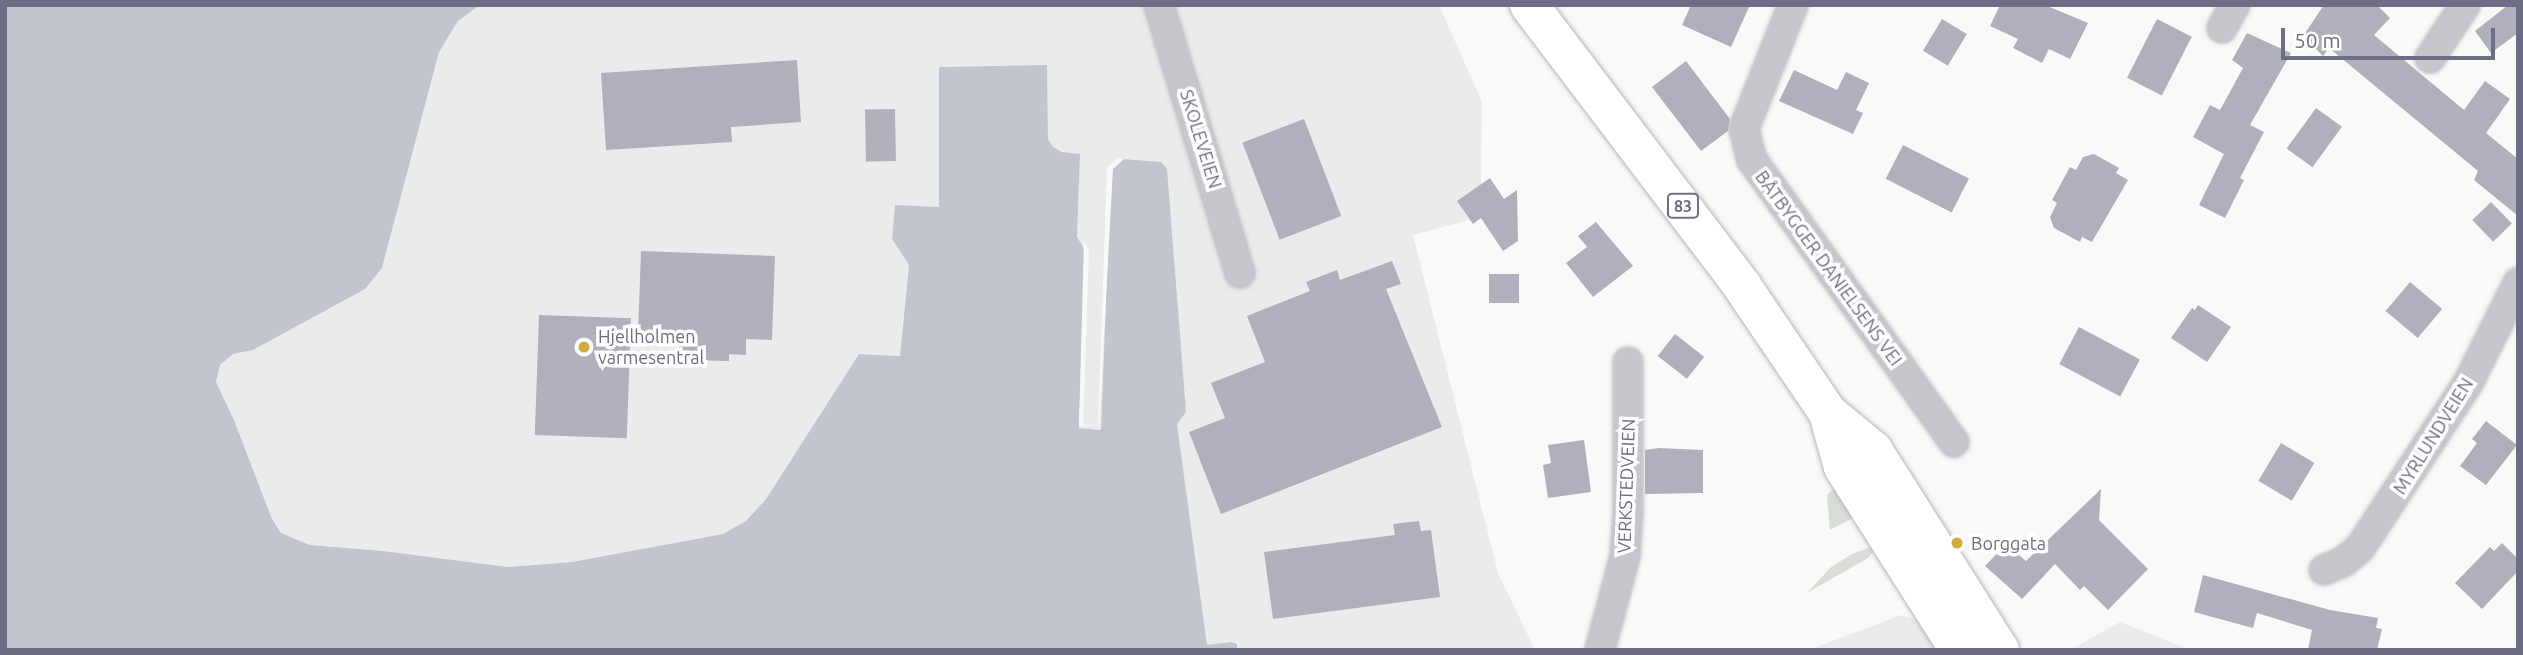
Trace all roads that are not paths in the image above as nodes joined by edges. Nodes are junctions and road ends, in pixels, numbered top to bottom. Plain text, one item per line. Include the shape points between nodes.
1 (1159, 5) edge
2 (1529, 5) edge
3 (1793, 5) edge
4 (2465, 5) edge
5 (2430, 58) dead end
6 (1240, 273) dead end
7 (2518, 283) edge
8 (1628, 362) dead end
9 (1828, 414) junction
10 (1954, 442) dead end
11 (2325, 570) dead end
12 (1600, 650) edge
13 (1959, 650) edge
14 (2000, 650) edge

1 - 6 street, SKOLEVEIEN
2 - 9 highway, 83 via 1727,265
3 - 10 street, BÅTBYGGER DANIELSENS VEI via 1744,129 1752,160
4 - 5 street
7 - 11 street, MYRLUNDVEIEN via 2468,383 2360,548
8 - 12 street, VERKSTEDVEIEN via 1625,555
9 - 13 highway, 83 via 1843,467
9 - 14 highway, 83 via 1873,450

